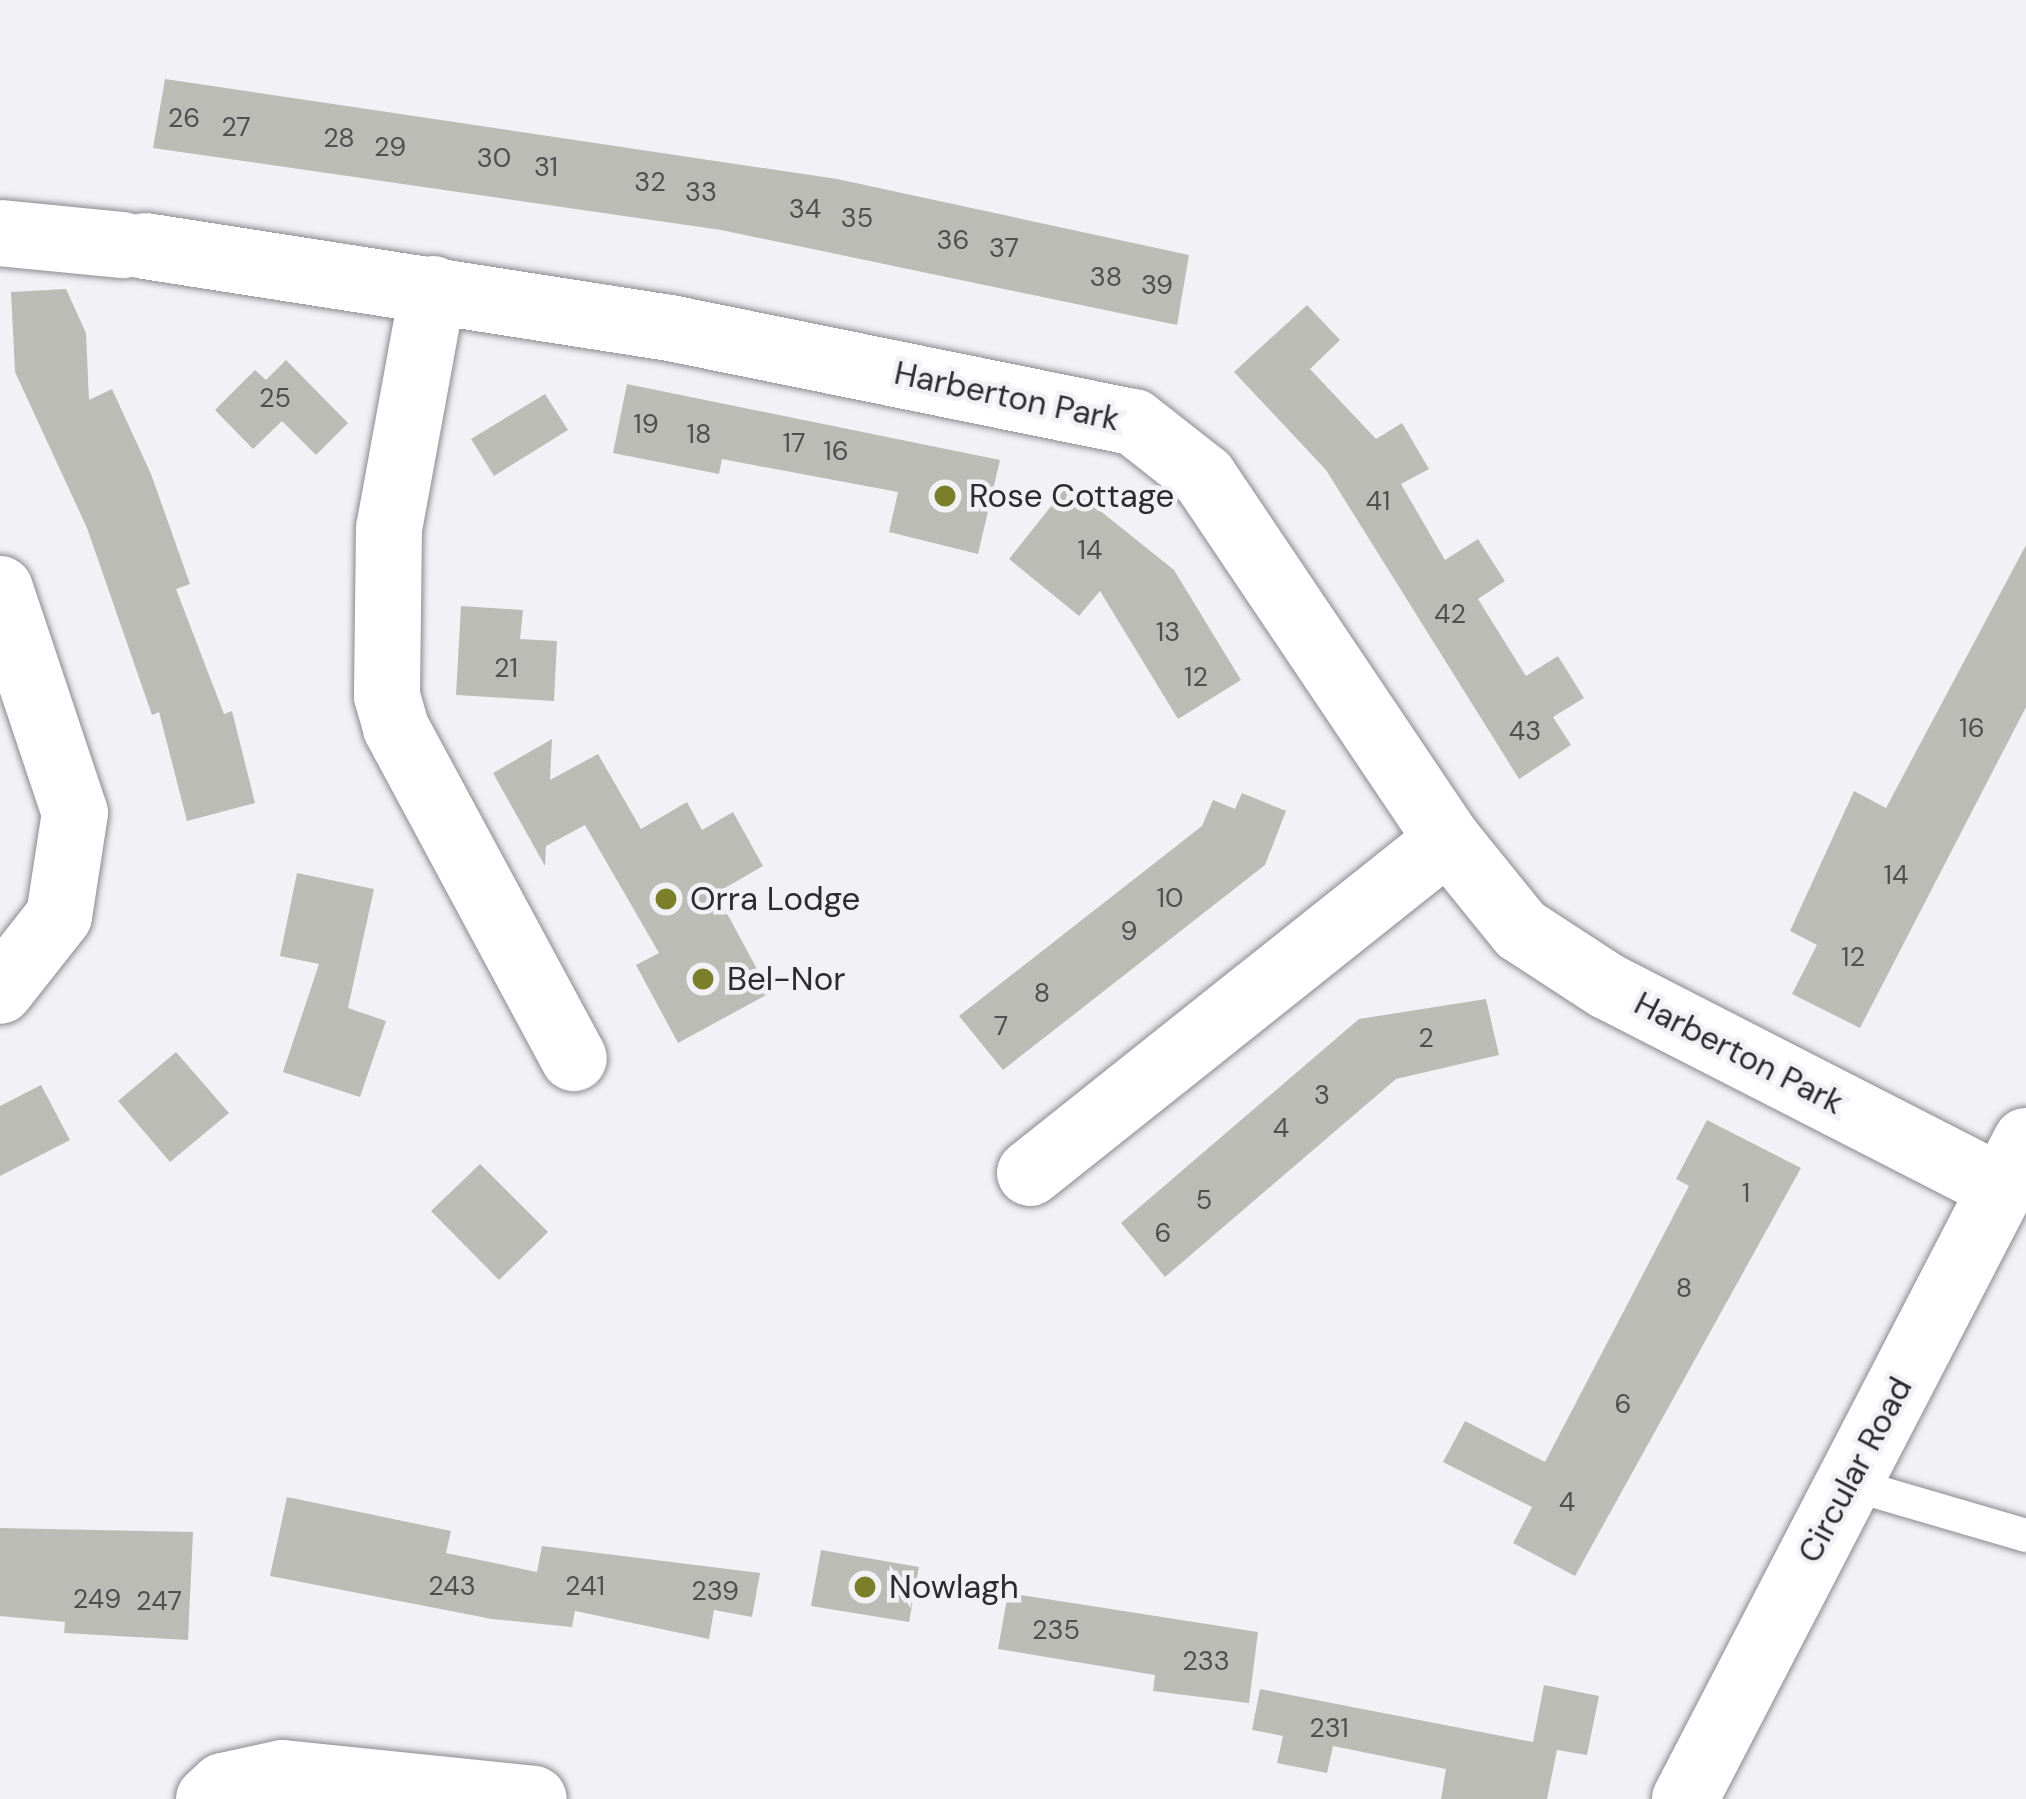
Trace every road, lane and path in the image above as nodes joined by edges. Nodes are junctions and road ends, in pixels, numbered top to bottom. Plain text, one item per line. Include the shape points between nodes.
1 (0, 232) edge
2 (433, 289) junction
3 (0, 590) edge
4 (1448, 840) junction
5 (0, 991) edge
6 (574, 1058) dead end
7 (2014, 1164) edge
8 (1030, 1173) dead end
9 (1848, 1484) junction
10 (2026, 1535) edge
11 (209, 1799) edge
12 (534, 1799) edge
13 (1685, 1799) edge

1 - 2 street, Harberton Park
2 - 4 street, Harberton Park via 1109,412 1158,436 1204,477
2 - 6 street via 389,528 387,696
3 - 5 street via 75,813 59,916
4 - 7 street, Harberton Park via 1510,919 1556,956
4 - 8 street
7 - 9 street, Circular Road
9 - 10 lane
9 - 13 street, Circular Road
11 - 12 street via 223,1786 283,1773

